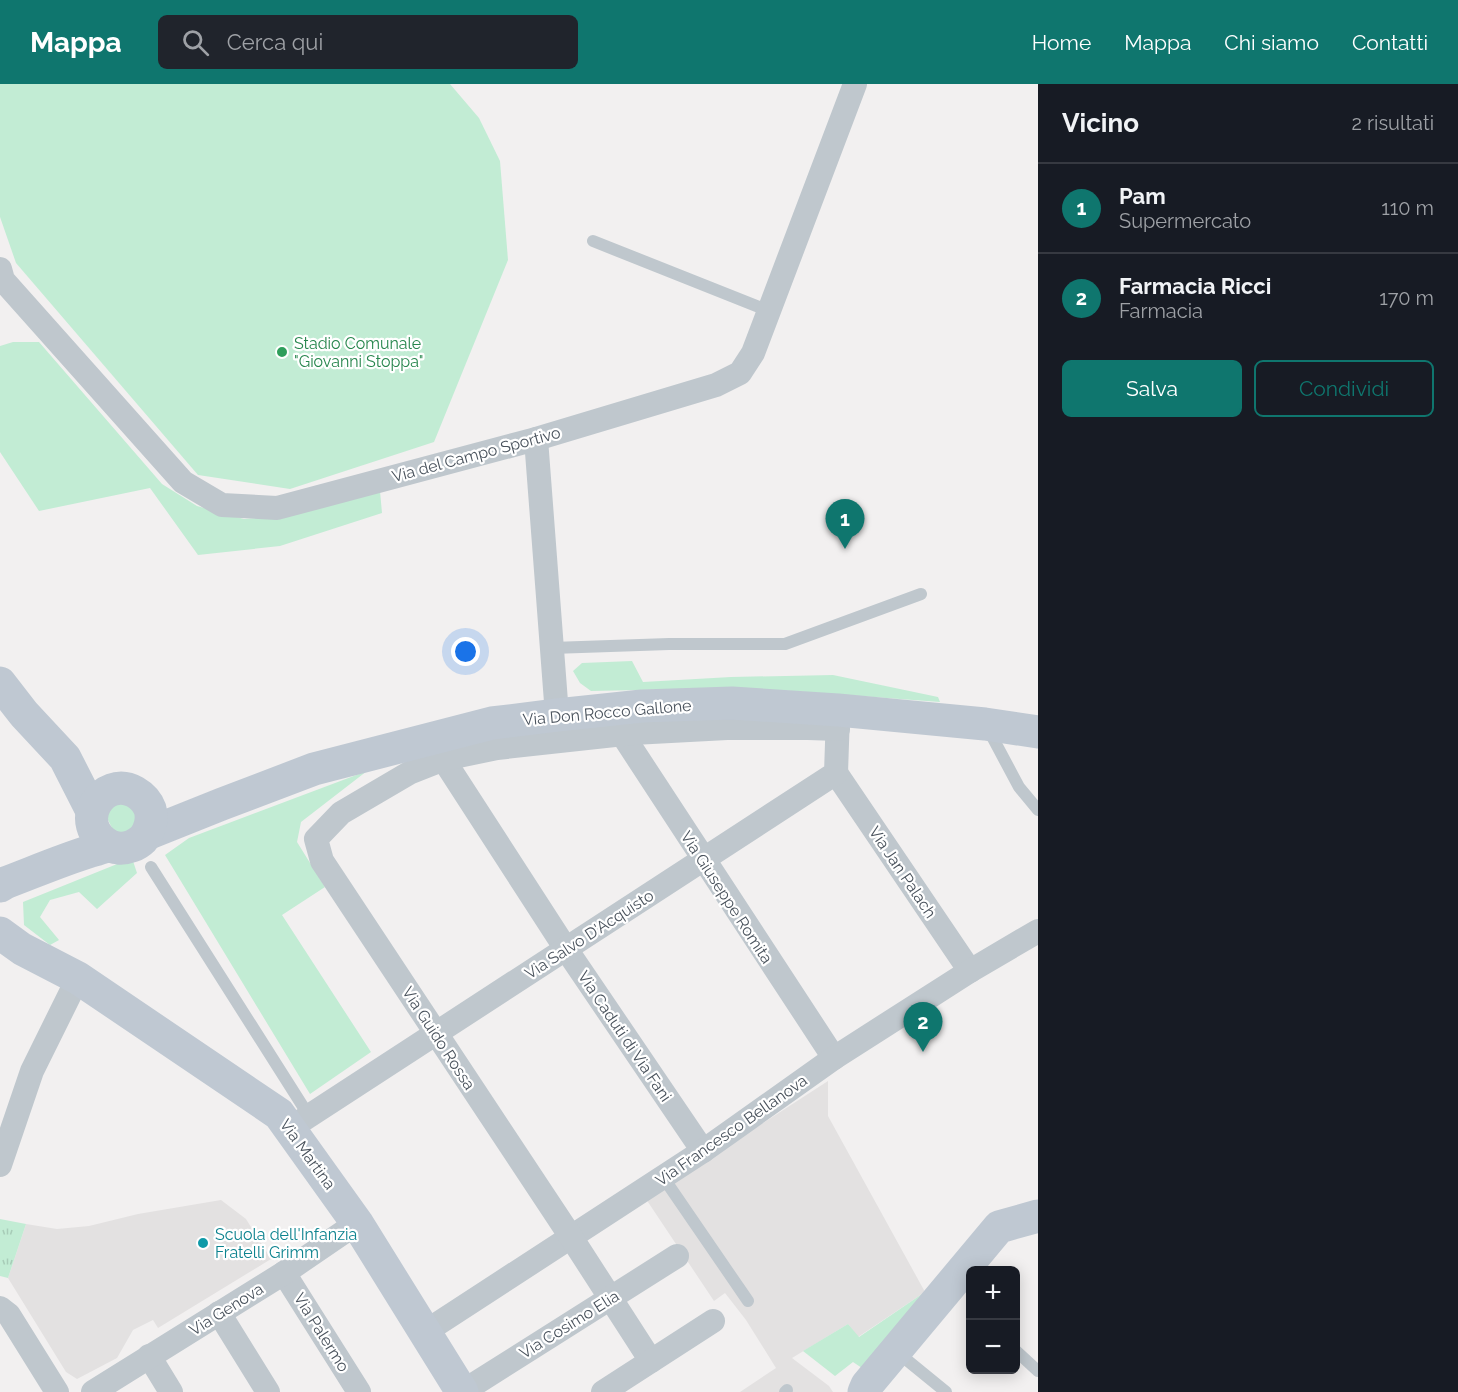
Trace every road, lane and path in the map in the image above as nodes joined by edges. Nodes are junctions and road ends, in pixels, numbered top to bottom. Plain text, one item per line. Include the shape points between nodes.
1 (855, 84) edge
2 (593, 241) dead end
3 (0, 269) edge
4 (769, 311) junction
5 (536, 439) junction
6 (921, 594) dead end
7 (552, 648) junction
8 (0, 682) edge
9 (557, 715) junction
10 (838, 720) junction
11 (985, 724) junction
12 (1038, 732) edge
13 (622, 734) junction
14 (437, 749) junction
15 (65, 759) junction
16 (836, 773) junction
17 (135, 792) junction
18 (222, 804) junction
19 (1038, 810) edge
20 (98, 826) junction
21 (147, 834) junction
22 (703, 860) junction
23 (151, 867) dead end
24 (0, 869) edge
25 (0, 886) edge
26 (1038, 931) edge
27 (7, 941) edge
28 (566, 949) junction
29 (970, 971) junction
30 (78, 978) junction
31 (436, 1033) junction
32 (834, 1058) junction
33 (299, 1122) junction
34 (703, 1151) junction
35 (0, 1165) edge
36 (663, 1177) junction
37 (1038, 1216) edge
38 (357, 1223) junction
39 (571, 1237) junction
40 (676, 1256) dead end
41 (284, 1273) junction
42 (610, 1297) junction
43 (748, 1301) dead end
44 (0, 1308) edge
45 (219, 1313) junction
46 (713, 1321) dead end
47 (425, 1332) junction
48 (896, 1351) junction
49 (1020, 1355) edge
50 (149, 1356) junction
51 (651, 1361) junction
52 (1038, 1371) edge
53 (57, 1392) edge
54 (93, 1392) edge
55 (171, 1392) edge
56 (268, 1392) edge
57 (359, 1392) edge
58 (462, 1392) edge
59 (603, 1392) edge
60 (864, 1392) edge
61 (946, 1392) edge

1 - 4 street, Via del Campo Sportivo
2 - 4 lane
3 - 5 street, Via del Campo Sportivo via 3,280 183,482 222,505 277,508
4 - 5 street, Via del Campo Sportivo via 753,353 740,373 716,386
5 - 7 street
6 - 7 lane via 785,644
7 - 9 street
8 - 15 main road
9 - 10 main road, Via Don Rocco Gallone via 642,706 732,704
9 - 14 main road, Via Don Rocco Gallone via 492,723
10 - 11 main road, Via Don Rocco Gallone
10 - 13 street via 808,728
10 - 16 street
11 - 12 main road, Via Don Rocco Gallone
11 - 19 lane via 1019,787
13 - 14 street via 497,748
13 - 22 street, Via Giuseppe Romita
14 - 18 main road, Via Don Rocco Gallone via 314,769
14 - 28 street, Via Caduti di Via Fani
14 - 31 street, Via Guido Rossa via 411,772 341,813 316,839 322,861
15 - 17 main road
15 - 20 main road
16 - 22 street, Via Salvo D'Acquisto
16 - 29 street, Via Jan Palach
17 - 18 main road via 170,800
17 - 20 main road via 121,789 103,795 96,802
17 - 21 main road via 150,809 152,818
18 - 21 main road, Via Don Rocco Gallone
20 - 21 main road via 117,848 134,846
20 - 24 main road via 56,848
20 - 25 main road via 74,857
22 - 28 street, Via Salvo D'Acquisto
22 - 32 street, Via Giuseppe Romita
23 - 33 lane
26 - 29 street, Via Francesco Bellanova
27 - 30 main road, Via Martina
28 - 31 street, Via Salvo D'Acquisto
28 - 34 street, Via Caduti di Via Fani
29 - 32 street, Via Francesco Bellanova
30 - 33 main road, Via Martina via 279,1114
30 - 35 street via 32,1071
31 - 33 street, Via Salvo D'Acquisto
31 - 39 street, Via Guido Rossa
32 - 34 street, Via Francesco Bellanova
33 - 38 main road, Via Martina
34 - 36 street, Via Francesco Bellanova
36 - 39 street, Via Francesco Bellanova
36 - 43 lane
37 - 48 main road via 999,1227
38 - 41 street, Via Genova
38 - 47 main road, Via Martina
39 - 42 street, Via Guido Rossa
39 - 47 street, Via Francesco Bellanova
40 - 42 street, Via Cosimo Elia
41 - 45 street, Via Genova
41 - 57 street, Via Palermo
42 - 51 street, Via Guido Rossa
42 - 58 street, Via Cosimo Elia
44 - 53 street via 9,1315
45 - 50 street, Via Genova
45 - 56 street
46 - 51 street
47 - 58 main road, Via Martina
48 - 60 main road
48 - 61 lane
49 - 52 lane
50 - 54 street, Via Genova
50 - 55 street
51 - 59 street

